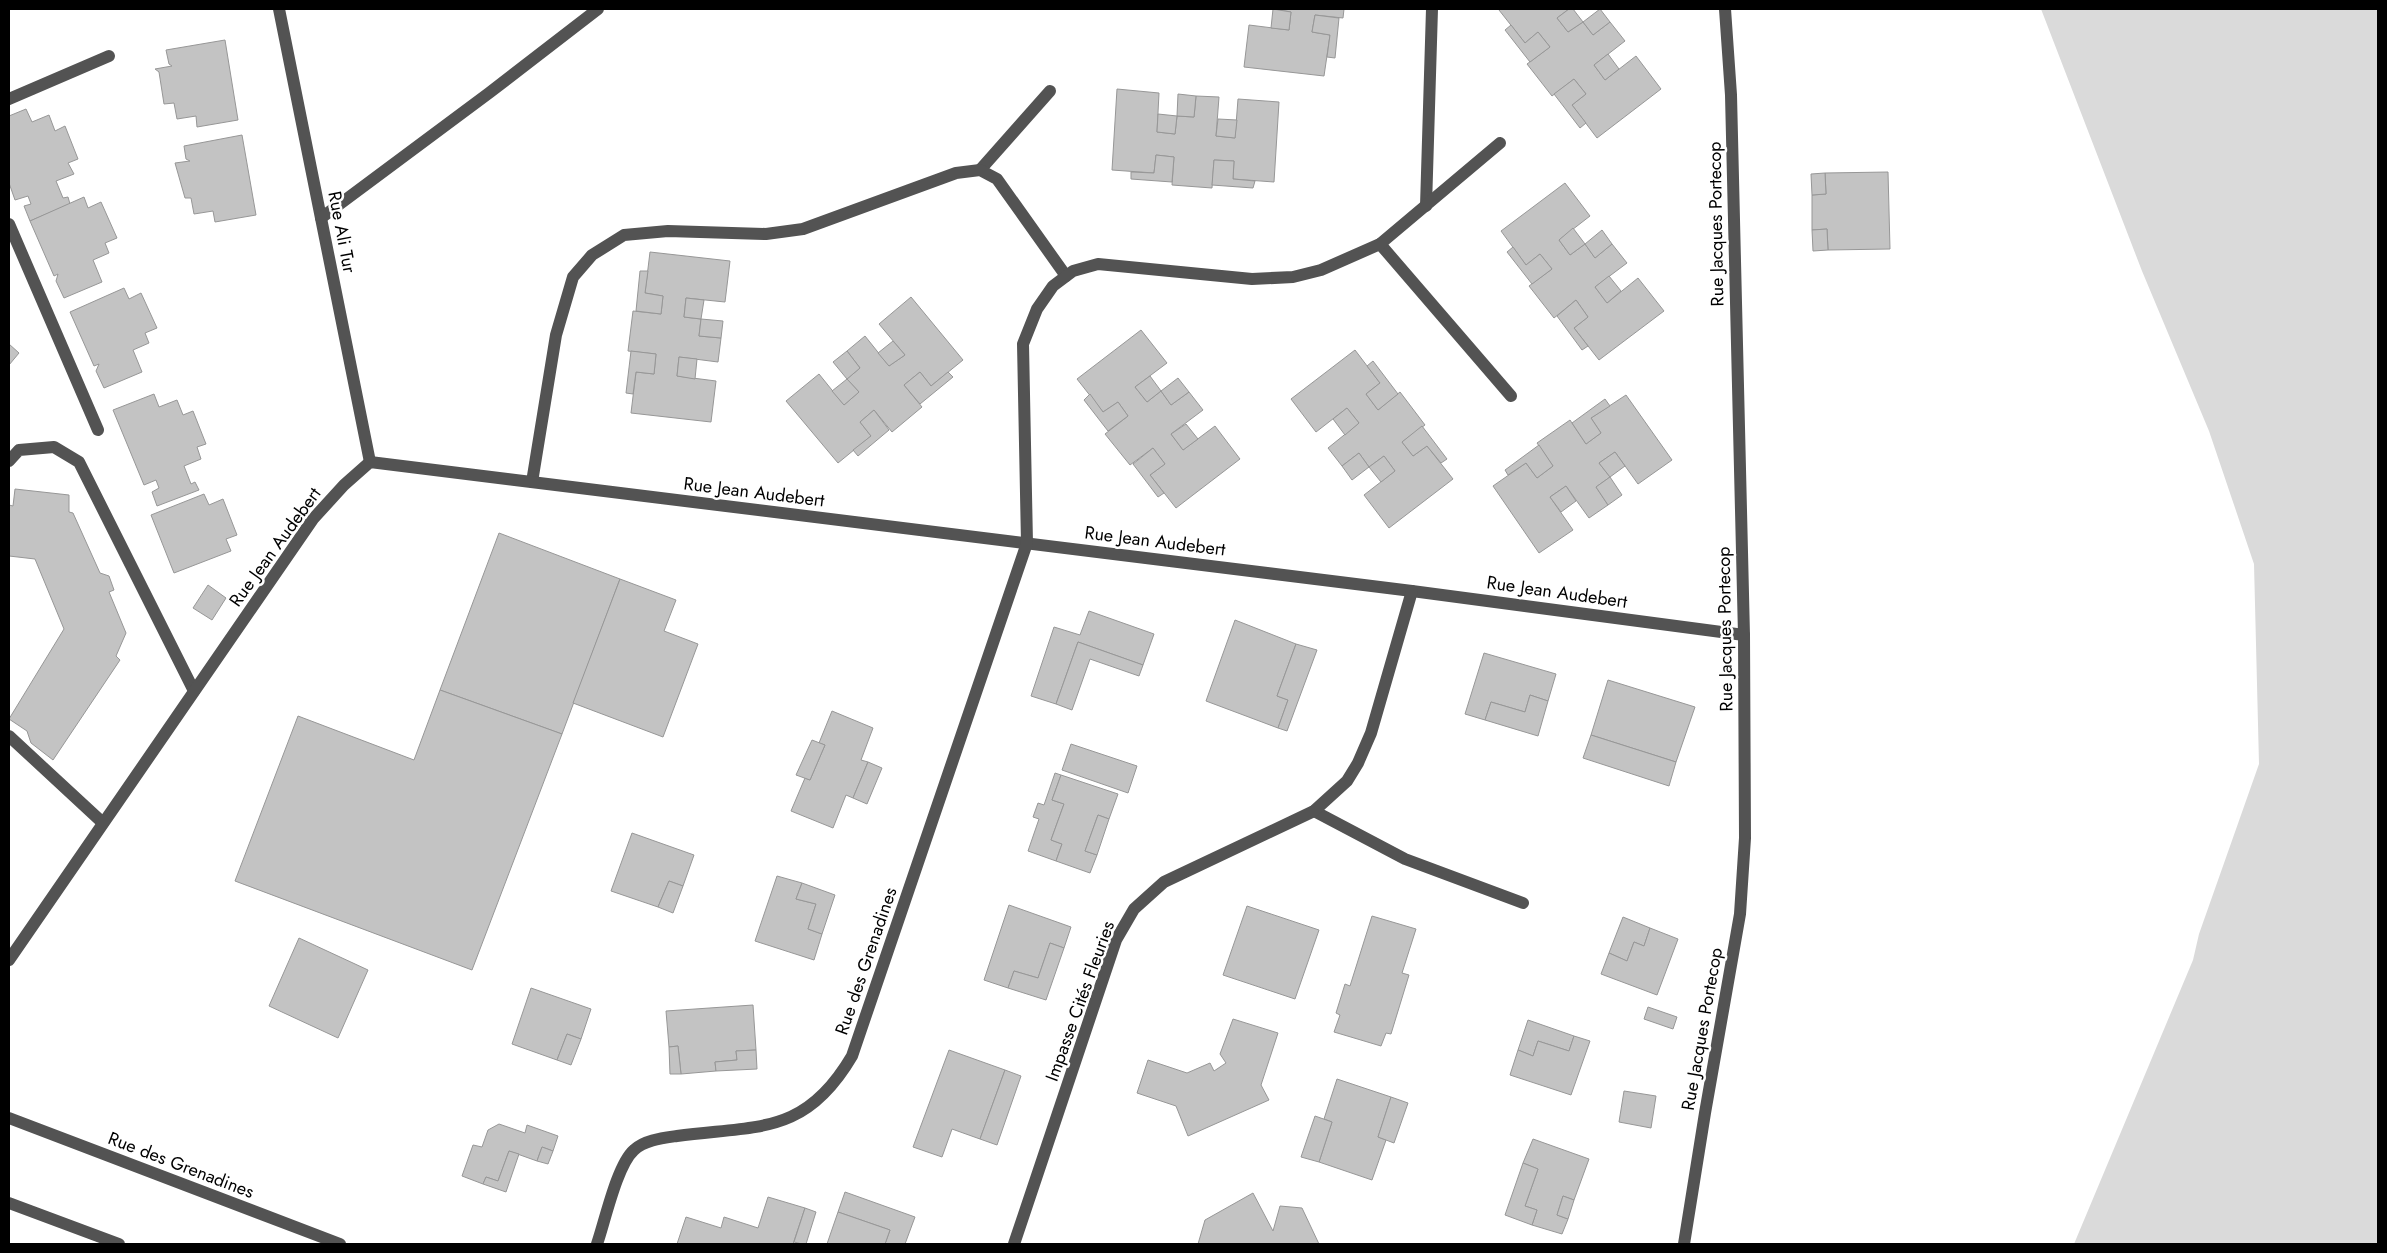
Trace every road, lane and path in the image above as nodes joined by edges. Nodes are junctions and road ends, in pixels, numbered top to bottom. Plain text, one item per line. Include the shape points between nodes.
1 (279, 9) edge
2 (598, 9) edge
3 (1432, 9) edge
4 (1725, 9) edge
5 (109, 56) dead end
6 (1050, 91) dead end
7 (9, 99) edge
8 (1500, 143) dead end
9 (980, 170) junction
10 (1426, 206) junction
11 (321, 218) junction
12 (9, 224) edge
13 (1380, 244) junction
14 (1066, 276) junction
15 (1510, 396) dead end
16 (98, 430) dead end
17 (9, 461) edge
18 (370, 462) junction
19 (532, 482) junction
20 (1026, 543) junction
21 (1412, 590) junction
22 (1744, 635) junction
23 (194, 692) junction
24 (9, 736) edge
25 (1314, 811) junction
26 (103, 823) junction
27 (1523, 903) dead end
28 (9, 960) edge
29 (9, 1118) edge
30 (9, 1203) edge
31 (119, 1244) edge
32 (340, 1244) edge
33 (597, 1244) edge
34 (1014, 1244) edge
35 (1684, 1244) edge

1 - 11 street, Rue Ali Tur
2 - 11 street
3 - 10 street
4 - 22 street, Rue Jacques Portecop via 1731,96
5 - 7 street
6 - 9 street
8 - 10 street
9 - 14 street via 997,179
9 - 19 street via 956,172 803,229 766,234 668,231 624,235 592,255 573,277 556,335
10 - 13 street
11 - 18 street, Rue Ali Tur
12 - 16 street
13 - 14 street via 1321,270 1293,277 1252,280 1098,264
13 - 15 street
14 - 20 street, Rue des Grenadines via 1053,286 1037,309 1023,344
17 - 23 street via 19,450 54,447 79,462
18 - 19 street, Rue Jean Audebert
18 - 23 street, Rue Jean Audebert via 313,519
19 - 20 street, Rue Jean Audebert
20 - 21 street, Rue Jean Audebert
20 - 33 street, Rue des Grenadines via 855,1046 839,1077 814,1104 777,1123 761,1128 668,1137 635,1149 623,1163
21 - 22 street, Rue Jean Audebert
21 - 25 street, Impasse Cités Fleuries via 1372,733 1347,781
22 - 35 street, Rue Jacques Portecop via 1745,838 1740,914
23 - 26 street, Rue Jean Audebert
24 - 26 street
25 - 27 street via 1405,859
25 - 34 street, Impasse Cités Fleuries via 1164,882 1134,909 1116,940
26 - 28 street, Rue Jean Audebert
29 - 32 street, Rue des Grenadines
30 - 31 street

